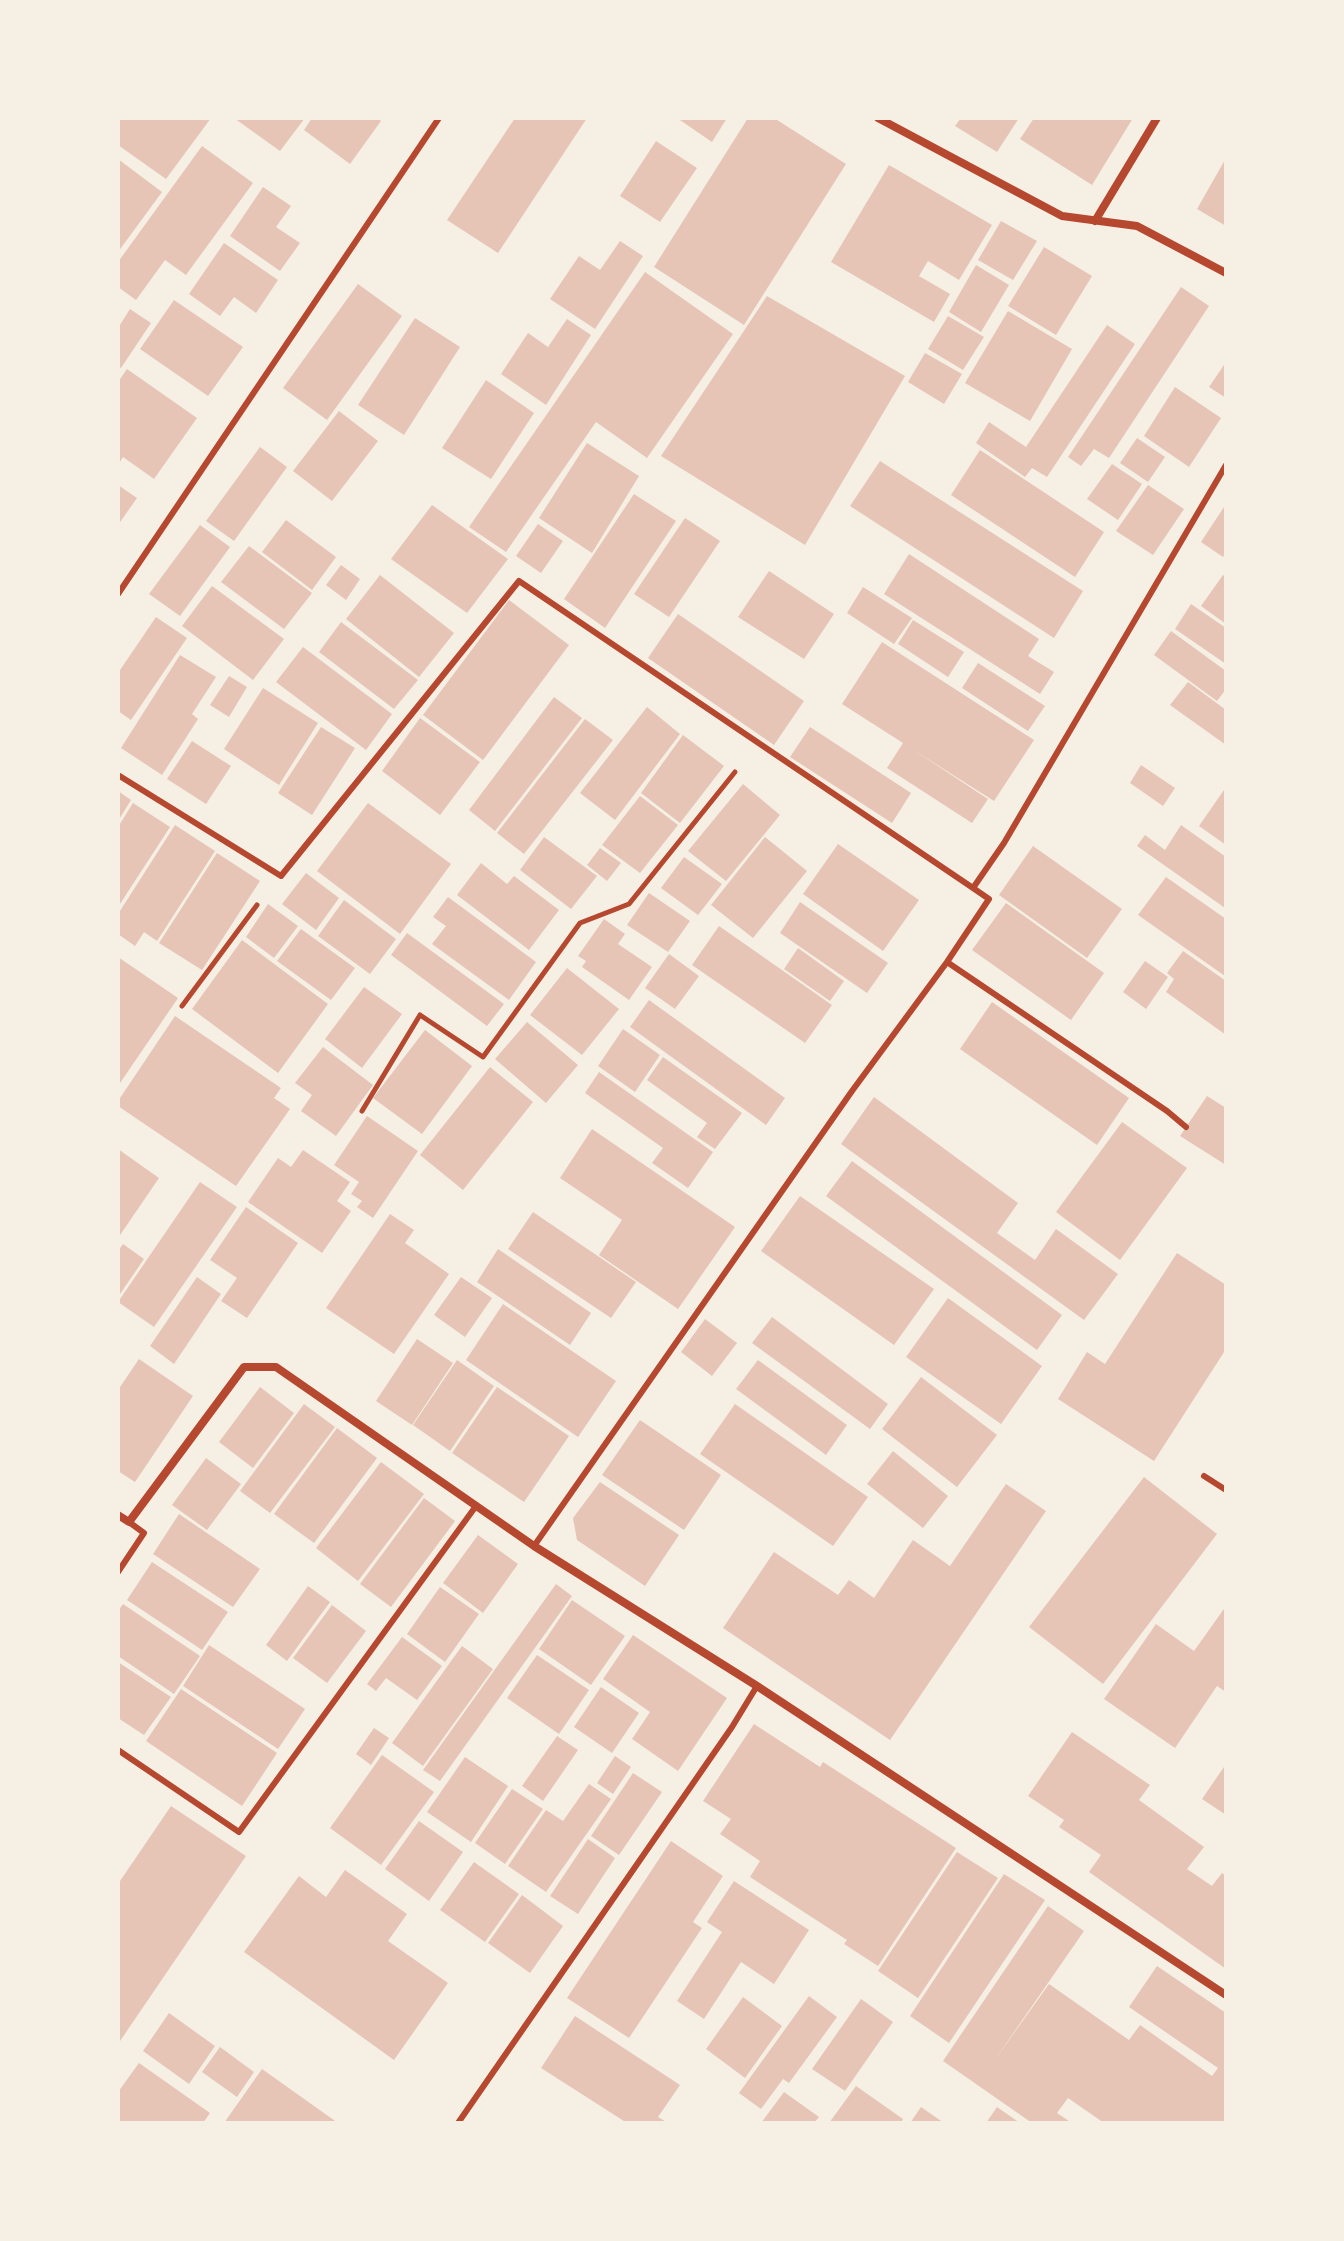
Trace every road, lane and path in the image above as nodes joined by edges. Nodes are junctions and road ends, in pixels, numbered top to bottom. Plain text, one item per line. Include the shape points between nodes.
1 (439, 118) edge
2 (878, 118) edge
3 (1157, 118) edge
4 (1095, 221) junction
5 (1226, 273) edge
6 (1226, 465) edge
7 (118, 594) edge
8 (758, 743) junction
9 (118, 775) edge
10 (281, 876) junction
11 (973, 888) junction
12 (947, 962) junction
13 (182, 1006) dead end
14 (362, 1111) dead end
15 (1186, 1127) dead end
16 (1204, 1476) dead end
17 (1226, 1490) edge
18 (476, 1506) junction
19 (118, 1515) edge
20 (129, 1522) junction
21 (534, 1546) junction
22 (118, 1572) edge
23 (757, 1686) junction
24 (118, 1750) edge
25 (1226, 1995) edge
26 (458, 2123) edge

1 - 7 lane
2 - 4 street via 1062,216
3 - 4 street
4 - 5 street via 1137,226
6 - 11 lane
8 - 10 lane via 519,581
8 - 11 lane
8 - 14 path via 629,904 580,923 483,1057 420,1015
9 - 10 lane
10 - 13 path
11 - 12 lane via 989,899
12 - 15 lane
12 - 21 lane
16 - 17 lane
18 - 20 street via 276,1367 244,1367
18 - 21 street
18 - 24 lane via 239,1832
19 - 20 street
20 - 22 lane via 144,1533
21 - 23 street
23 - 25 street
23 - 26 lane

